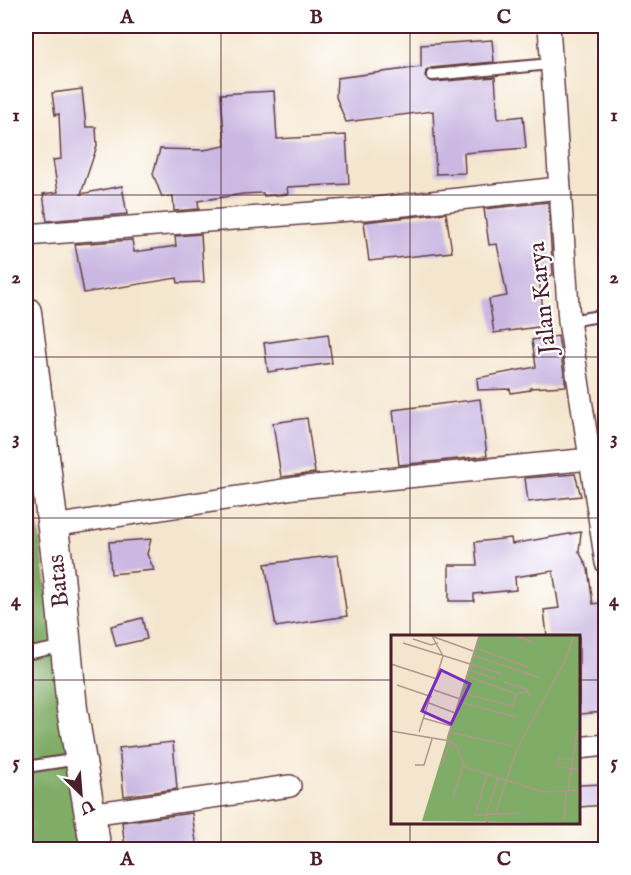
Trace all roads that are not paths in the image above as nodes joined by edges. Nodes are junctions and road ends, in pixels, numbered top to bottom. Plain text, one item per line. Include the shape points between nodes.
1 (549, 26) edge
2 (551, 64) junction
3 (432, 75) dead end
4 (559, 188) junction
5 (26, 235) edge
6 (26, 312) edge
7 (606, 315) edge
8 (569, 321) junction
9 (590, 459) junction
10 (36, 463) edge
11 (53, 526) junction
12 (606, 563) edge
13 (65, 646) junction
14 (26, 654) edge
15 (606, 745) edge
16 (580, 748) edge
17 (80, 759) junction
18 (26, 767) edge
19 (290, 786) dead end
20 (90, 814) junction
21 (96, 849) edge

1 - 2 street, Jalan Karya
2 - 3 lane
2 - 4 street, Jalan Karya
4 - 5 street via 364,209
4 - 8 street, Jalan Karya
6 - 10 street, Batas
7 - 8 lane
8 - 9 street, Jalan Karya
9 - 11 street via 295,488
9 - 12 street, Jalan Karya
10 - 11 street, Batas
11 - 13 street, Batas
13 - 14 lane
13 - 17 street, Batas
15 - 16 street
17 - 18 lane
17 - 20 street, Batas
19 - 20 street
20 - 21 street, Batas

